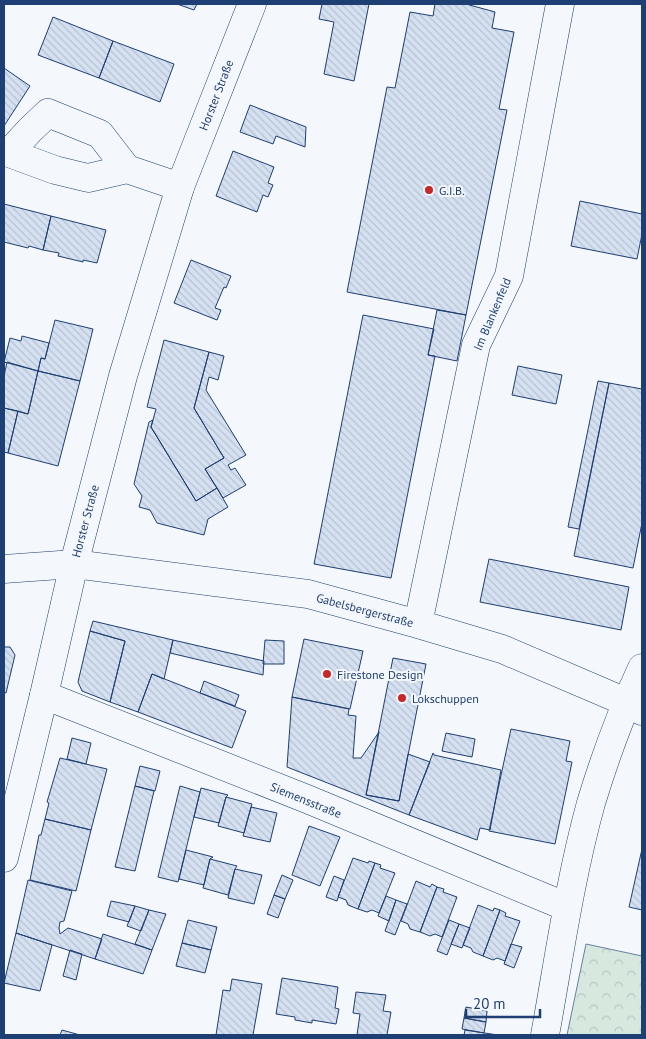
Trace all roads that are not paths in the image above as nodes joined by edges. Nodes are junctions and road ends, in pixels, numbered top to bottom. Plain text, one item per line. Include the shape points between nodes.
1 (252, 4) edge
2 (560, 4) edge
3 (6, 157) edge
4 (127, 169) junction
5 (180, 187) junction
6 (74, 564) junction
7 (4, 569) edge
8 (418, 624) junction
9 (642, 668) edge
10 (44, 696) junction
11 (634, 706) edge
12 (4, 858) edge
13 (567, 907) junction
14 (545, 1035) edge

1 - 5 street, Horster Straße
2 - 8 street, Im Blankenfeld via 509,276 476,345
3 - 4 street via 88,178
3 - 4 street via 48,113 100,134
4 - 5 street
5 - 6 street, Horster Straße via 123,376
6 - 7 street, Gabelsbergerstraße
6 - 8 street, Gabelsbergerstraße via 308,594
6 - 10 street, Horster Straße
8 - 11 street, Gabelsbergerstraße via 502,649
9 - 11 street
10 - 12 street, Horster Straße
10 - 13 street, Siemensstraße via 307,799
11 - 13 street via 592,803
13 - 14 street

